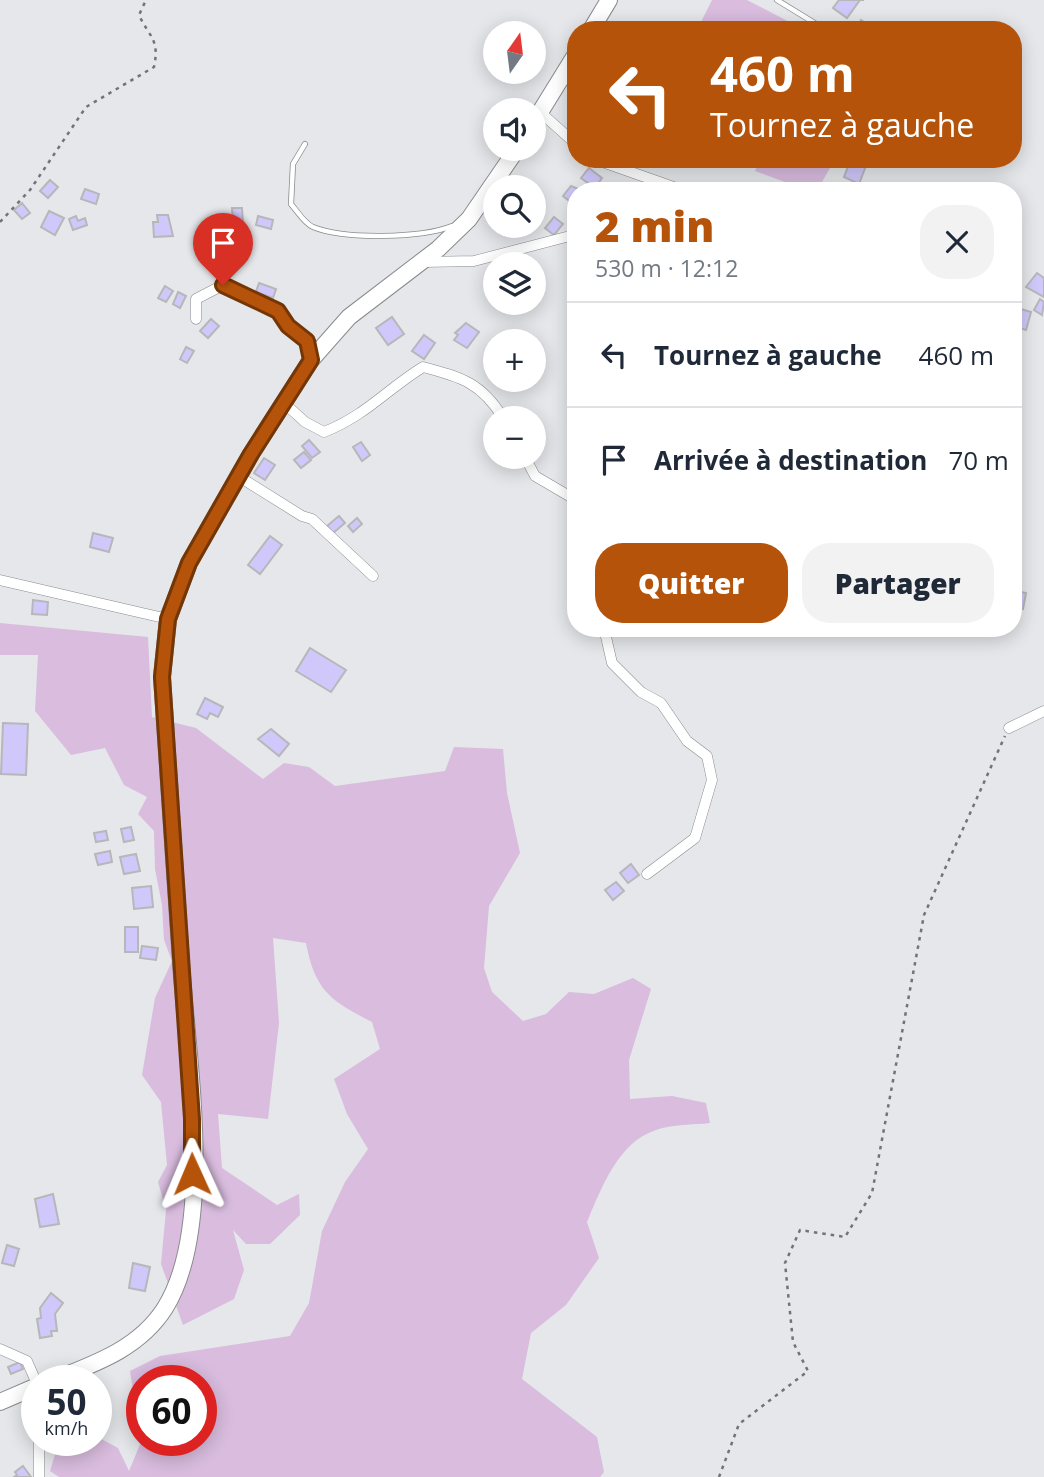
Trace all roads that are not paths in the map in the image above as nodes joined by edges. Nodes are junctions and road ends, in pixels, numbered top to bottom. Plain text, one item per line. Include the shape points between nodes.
1 (609, 0) edge
2 (777, 0) edge
3 (596, 21) edge
4 (811, 21) edge
5 (567, 69) edge
6 (546, 102) edge
7 (546, 123) edge
8 (567, 138) edge
9 (305, 144) dead end
10 (509, 161) edge
11 (620, 168) edge
12 (659, 182) edge
13 (469, 219) junction
14 (566, 237) dead end
15 (422, 262) junction
16 (196, 319) dead end
17 (311, 360) junction
18 (284, 402) junction
19 (496, 406) edge
20 (531, 469) edge
21 (238, 476) junction
22 (567, 495) edge
23 (373, 576) dead end
24 (0, 580) edge
25 (168, 619) junction
26 (606, 637) edge
27 (1044, 711) edge
28 (1009, 728) road end
29 (647, 874) dead end
30 (0, 1349) edge
31 (28, 1365) edge
32 (91, 1365) edge
33 (21, 1392) edge
34 (0, 1402) edge
35 (38, 1456) edge
36 (39, 1477) edge

1 - 3 main road
2 - 4 lane
5 - 6 main road
7 - 8 street
9 - 13 lane via 293,164 291,204 312,227 357,235 436,233
10 - 13 main road
11 - 12 street
13 - 15 main road
14 - 15 street via 474,261
15 - 17 main road via 349,317
16 - 17 street via 196,299 223,285 278,311 307,341
17 - 18 main road
18 - 19 street via 324,432 353,421 423,367 462,377
18 - 21 main road
20 - 22 street via 535,476
21 - 23 street via 313,519
21 - 25 main road via 189,563
24 - 25 street
25 - 32 main road via 162,677 192,1119 190,1229 177,1283 151,1326 130,1345
26 - 29 street via 612,663 641,692 661,703 687,741 707,756 712,780 695,838
27 - 28 street
30 - 31 street
33 - 34 main road
35 - 36 street

